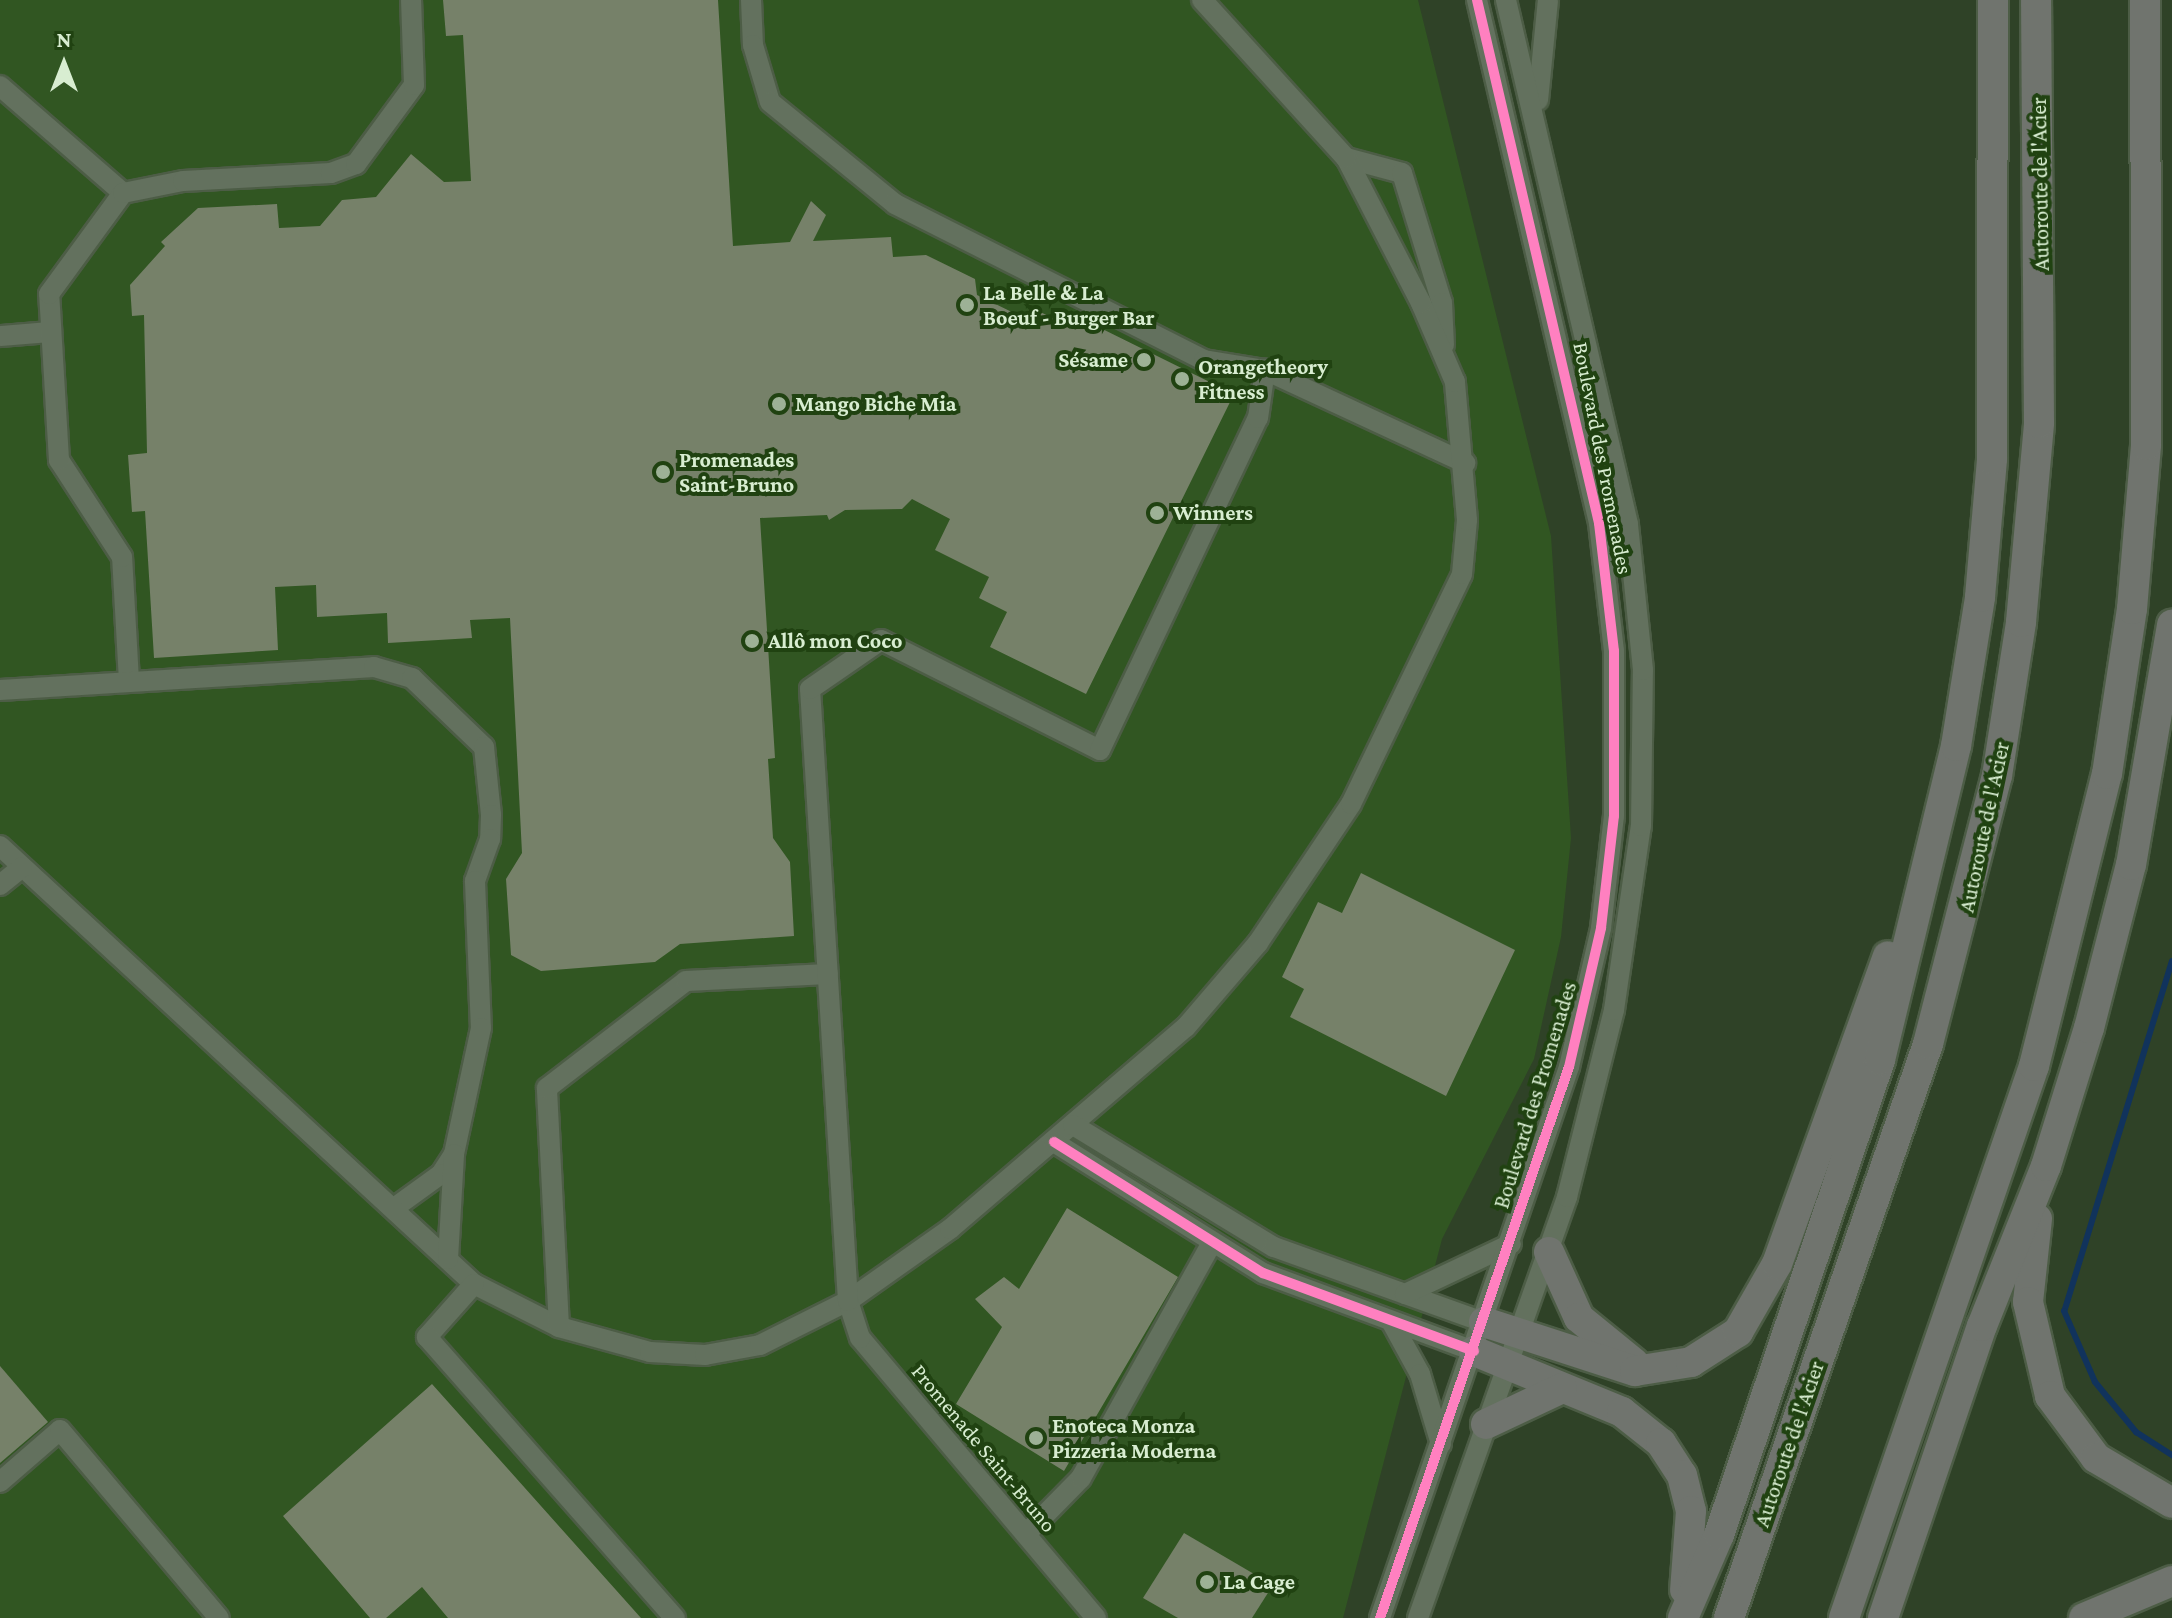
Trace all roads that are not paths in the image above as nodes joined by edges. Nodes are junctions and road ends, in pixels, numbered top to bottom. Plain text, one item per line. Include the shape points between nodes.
1 (411, 0) edge
2 (751, 0) edge
3 (1202, 0) edge
4 (1477, 0) edge
5 (1506, 0) edge
6 (1548, 0) edge
7 (1993, 0) edge
8 (2036, 0) edge
9 (2145, 0) edge
10 (0, 86) edge
11 (1537, 128) junction
12 (1346, 158) junction
13 (123, 193) junction
14 (49, 332) junction
15 (0, 336) edge
16 (1445, 361) junction
17 (1265, 370) junction
18 (1465, 463) junction
19 (2172, 624) edge
20 (129, 681) junction
21 (0, 690) edge
22 (1948, 784) junction
23 (0, 846) edge
24 (22, 867) junction
25 (0, 885) edge
26 (828, 974) junction
27 (1073, 1125) junction
28 (1054, 1142) junction
29 (454, 1154) junction
30 (2046, 1166) junction
31 (394, 1208) junction
32 (1212, 1243) junction
33 (1511, 1244) junction
34 (1549, 1252) junction
35 (448, 1259) junction
36 (474, 1284) junction
37 (1405, 1294) junction
38 (848, 1301) junction
39 (1484, 1322) junction
40 (1392, 1323) junction
41 (559, 1327) junction
42 (1520, 1334) junction
43 (1474, 1351) junction
44 (1508, 1366) junction
45 (1659, 1371) junction
46 (1562, 1388) junction
47 (1486, 1424) junction
48 (1441, 1444) junction
49 (0, 1482) edge
50 (2172, 1503) edge
51 (1026, 1534) junction
52 (2172, 1581) edge
53 (219, 1618) edge
54 (675, 1618) edge
55 (1096, 1618) edge
56 (1380, 1618) edge
57 (1418, 1618) edge
58 (1683, 1618) edge
59 (1729, 1618) edge
60 (1844, 1618) edge
61 (1883, 1618) edge
62 (2084, 1618) edge

1 - 13 street via 414,85 356,164 331,173 183,181
2 - 17 street via 753,45 770,102 850,174 941,231 1204,360
3 - 12 street
4 - 33 street, Boulevard des Promenades via 1596,503 1616,708 1609,875 1592,972 1569,1067
5 - 11 street, Boulevard des Promenades
6 - 11 street
7 - 22 highway via 1996,338 1990,491 1970,668
8 - 59 highway, Autoroute de l'Acier via 2038,453 2021,622 1994,791 1928,1044
9 - 60 highway via 2146,445 2132,609 2107,774 2034,1066
10 - 13 street
11 - 34 street, Boulevard des Promenades via 1624,496 1644,696 1641,826 1627,944
12 - 16 street via 1375,205
12 - 16 street via 1402,173 1442,303
13 - 14 street via 49,294
14 - 15 street
14 - 20 street via 59,460 122,557
16 - 18 street via 1455,382
17 - 18 street
17 - 26 street, Promenade Saint-Bruno via 1258,418 1100,750 881,640 810,689
18 - 27 street via 1462,574 1345,816 1216,993
19 - 30 highway via 2125,893
20 - 21 street
20 - 29 street via 394,671 412,678 484,747 490,839 475,881 484,1010
22 - 45 highway via 1760,1303 1723,1345
22 - 58 highway via 1880,1060 1719,1535
23 - 24 street
24 - 25 street
24 - 31 street
26 - 38 street, Promenade Saint-Bruno
26 - 41 street via 686,981 547,1088
27 - 28 street
27 - 37 street via 1262,1242
28 - 32 street
28 - 38 street via 960,1222
29 - 31 street via 441,1174
29 - 35 street
30 - 50 highway via 2028,1279 2043,1379 2060,1414 2096,1458
30 - 61 highway via 1982,1326
31 - 35 street
32 - 40 street via 1281,1282
32 - 51 street via 1081,1478
33 - 37 street
33 - 39 street, Boulevard des Promenades
34 - 42 street, Boulevard des Promenades
34 - 45 highway via 1586,1326 1618,1355
35 - 36 street
36 - 41 street
36 - 54 street via 427,1337
37 - 39 street
38 - 41 street via 760,1345 705,1355 650,1352
38 - 51 street, Promenade Saint-Bruno via 860,1338
39 - 42 highway
39 - 43 street, Boulevard des Promenades
40 - 43 street
40 - 48 street via 1420,1374
42 - 44 street, Boulevard des Promenades
42 - 45 highway via 1612,1367
43 - 44 highway
43 - 48 street, Boulevard des Promenades
44 - 46 highway
44 - 47 street, Boulevard des Promenades
46 - 47 highway
46 - 58 highway via 1633,1418 1676,1463 1692,1524
47 - 57 street, Boulevard des Promenades
48 - 56 street, Boulevard des Promenades
49 - 53 street via 60,1430
51 - 55 street, Promenade Saint-Bruno
52 - 62 highway

